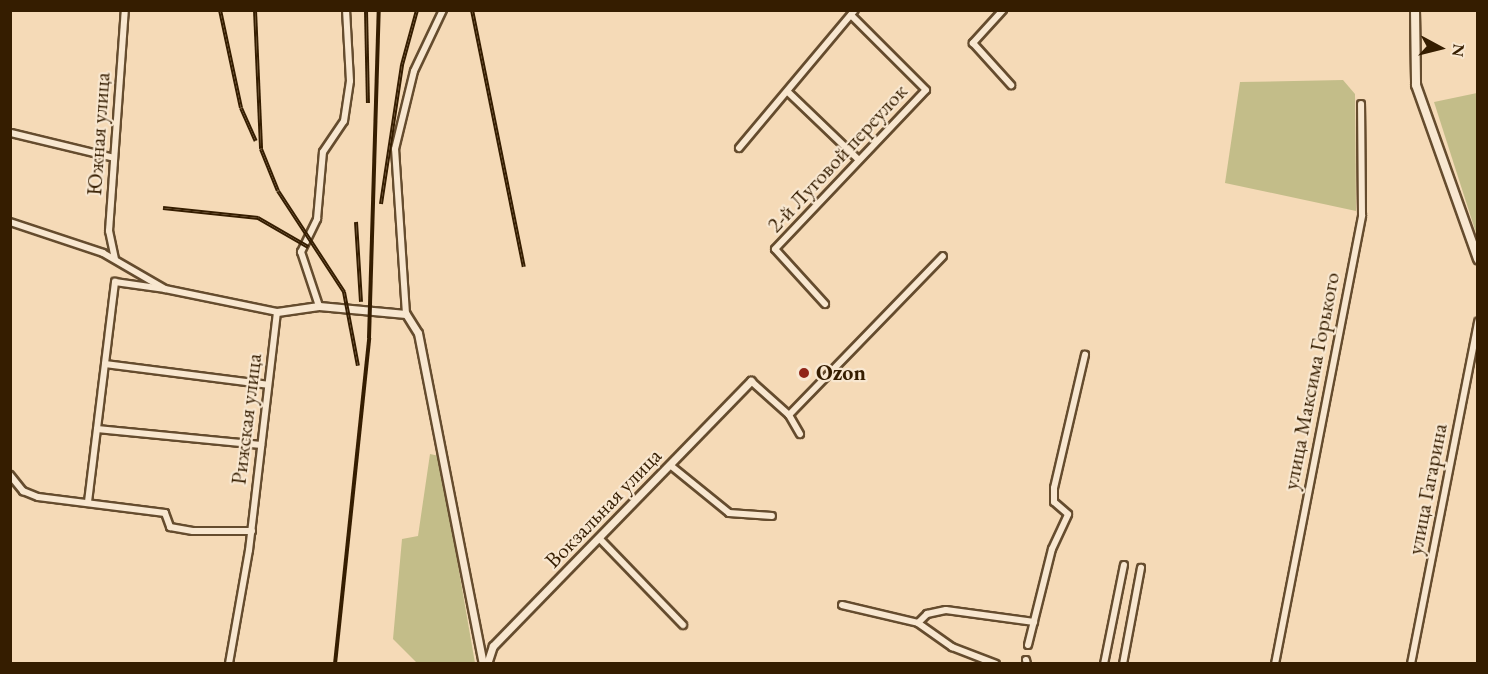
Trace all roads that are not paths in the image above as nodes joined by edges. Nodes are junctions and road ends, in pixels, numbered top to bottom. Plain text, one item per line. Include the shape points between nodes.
1 (125, 10) edge
2 (346, 10) edge
3 (443, 10) edge
4 (1414, 10) edge
5 (999, 12) edge
6 (853, 13) edge
7 (1011, 85) dead end
8 (788, 92) junction
9 (1361, 104) dead end
10 (11, 133) edge
11 (739, 147) dead end
12 (114, 158) junction
13 (859, 160) junction
14 (10, 222) edge
15 (943, 256) dead end
16 (115, 259) junction
17 (1478, 259) edge
18 (165, 289) junction
19 (825, 304) dead end
20 (319, 306) junction
21 (277, 312) junction
22 (406, 314) junction
23 (1478, 321) edge
24 (1086, 355) dead end
25 (105, 364) junction
26 (751, 381) joint
27 (268, 385) junction
28 (789, 415) junction
29 (97, 429) junction
30 (800, 434) dead end
31 (261, 445) junction
32 (670, 465) junction
33 (10, 475) edge
34 (88, 502) junction
35 (772, 516) dead end
36 (252, 531) junction
37 (598, 538) junction
38 (1124, 565) dead end
39 (1141, 568) dead end
40 (842, 605) dead end
41 (1034, 622) junction
42 (918, 623) junction
43 (683, 625) dead end
44 (1028, 645) dead end
45 (229, 663) edge
46 (485, 663) edge
47 (996, 663) edge
48 (1104, 663) edge
49 (1123, 663) edge
50 (1275, 663) edge
51 (1412, 663) edge

1 - 12 street, Южная улица
2 - 20 street via 350,81 344,121 323,152 317,219 301,252
3 - 22 street via 414,71 395,149
4 - 17 main road via 1416,85
5 - 7 street via 973,44
6 - 8 street
6 - 13 street, 2-й Луговой переулок via 926,90
8 - 11 street
8 - 13 street
9 - 50 street, улица Максима Горького via 1362,215
10 - 12 street
12 - 16 street, Южная улица via 109,231
13 - 19 street, 2-й Луговой переулок via 775,249
14 - 16 street
15 - 28 street
16 - 18 street
18 - 21 street
18 - 25 street via 115,282
20 - 21 street
20 - 22 street
21 - 27 street, Рижская улица
22 - 46 street via 418,333
23 - 51 street, улица Гагарина
24 - 41 street via 1054,488 1054,502 1068,514 1052,549
25 - 27 street
25 - 29 street
26 - 28 street
26 - 32 street, Вокзальная улица
27 - 31 street, Рижская улица
28 - 30 street
29 - 31 street
29 - 34 street
31 - 36 street, Рижская улица
32 - 35 street via 729,513
32 - 37 street, Вокзальная улица
33 - 34 street via 23,491 38,497
34 - 36 street via 165,513 171,527 193,531
36 - 45 street, Рижская улица
37 - 43 street
37 - 46 street, Вокзальная улица via 493,646
38 - 48 street
39 - 49 street
40 - 42 street
41 - 42 street via 946,610 927,614
41 - 44 street
42 - 47 street via 952,646

